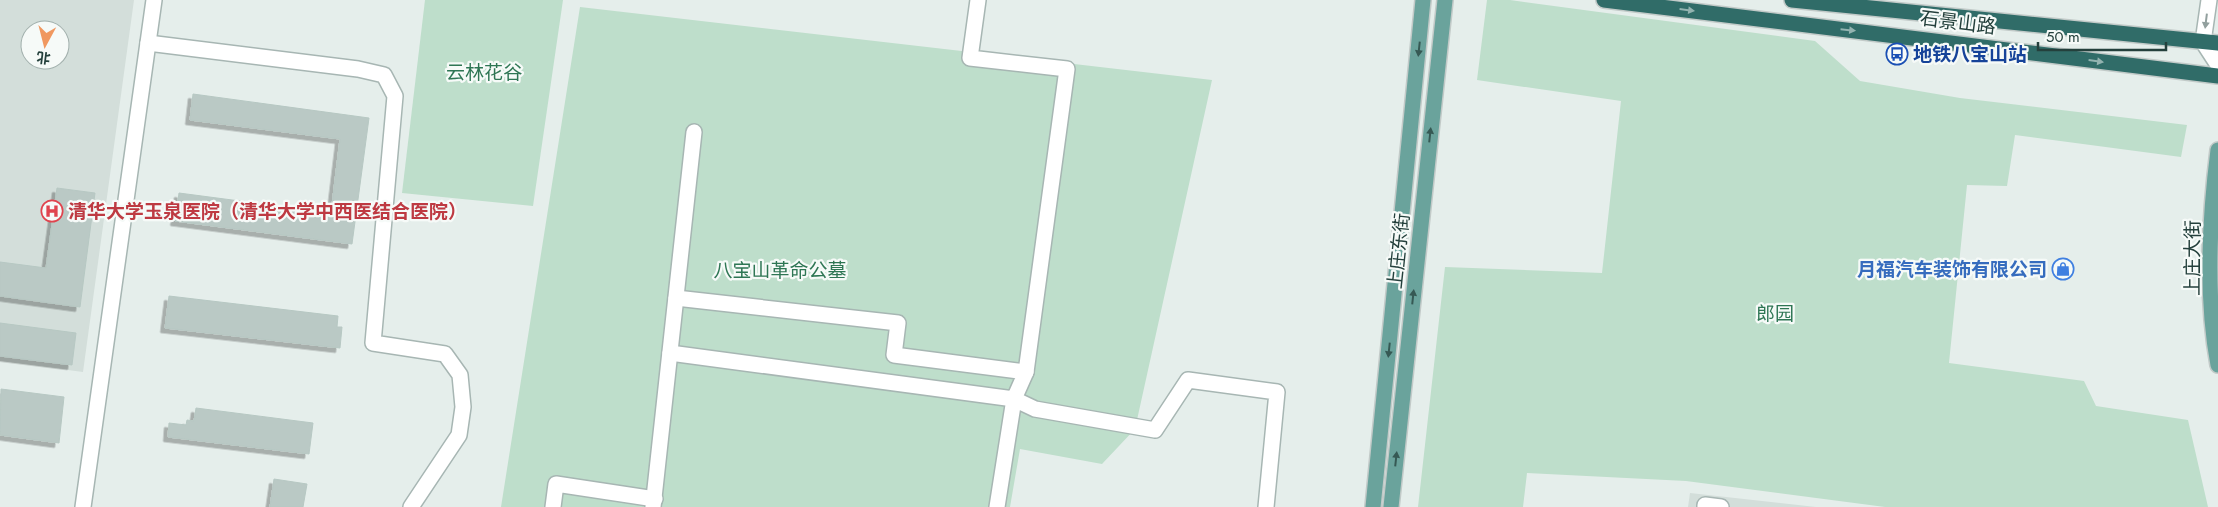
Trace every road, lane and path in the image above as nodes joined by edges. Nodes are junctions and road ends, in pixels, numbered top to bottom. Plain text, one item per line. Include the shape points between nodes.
1 (154, 0) edge
2 (978, 0) edge
3 (1423, 0) edge
4 (1445, 0) edge
5 (1604, 0) edge
6 (1792, 0) edge
7 (2209, 0) edge
8 (148, 43) junction
9 (2211, 43) edge
10 (2218, 65) edge
11 (2218, 76) edge
12 (694, 132) dead end
13 (2218, 150) edge
14 (676, 298) junction
15 (670, 353) junction
16 (2218, 365) edge
17 (1026, 372) junction
18 (1014, 399) junction
19 (618, 500) edge
20 (654, 503) edge
21 (83, 507) edge
22 (410, 507) edge
23 (553, 507) edge
24 (997, 507) edge
25 (1266, 507) edge
26 (1373, 507) edge
27 (1390, 507) edge
28 (1705, 507) edge
29 (1722, 507) edge

1 - 8 street
2 - 17 street via 970,58 1066,69
3 -> 26 main road, 上庄东街
27 -> 4 main road, 上庄东街
5 -> 11 highway, 石景山路
6 - 9 highway, 石景山路
7 -> 9 street
8 - 21 street
8 - 22 street via 384,75 395,96 373,343 444,354 460,374 463,407 459,435
9 - 10 street
12 - 14 street
13 - 16 main road, 上庄大街 via 2210,285
14 - 15 street
14 - 17 street via 898,323 894,355
15 - 18 street
15 - 20 street
17 - 18 street
18 - 24 street
18 - 25 street via 1035,409 1155,430 1188,380 1276,392
19 - 20 street
19 - 23 street via 556,484
28 - 29 street

